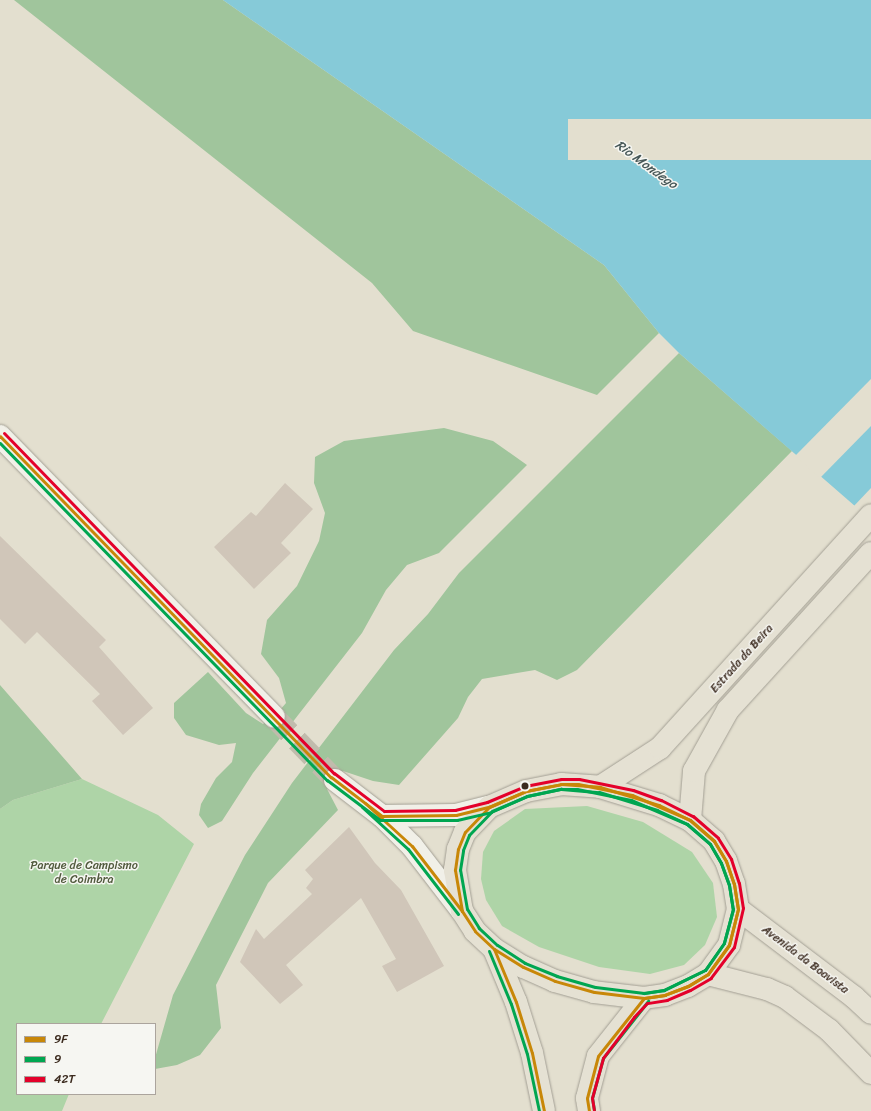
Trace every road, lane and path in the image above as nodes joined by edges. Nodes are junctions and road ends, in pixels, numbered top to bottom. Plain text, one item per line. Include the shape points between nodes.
1 (0, 436) edge
2 (871, 515) edge
3 (871, 553) edge
4 (274, 718) tunnel mouth
5 (335, 780) tunnel mouth
6 (600, 787) junction
7 (489, 807) junction
8 (382, 816) junction
9 (690, 820) junction
10 (738, 909) junction
11 (462, 911) junction
12 (494, 950) junction
13 (708, 974) junction
14 (644, 998) junction
15 (871, 1013) edge
16 (871, 1073) edge
17 (544, 1111) edge
18 (589, 1111) edge

1 - 4 main road
2 - 6 main road, Estrada da Beira via 660,748
3 - 9 main road, Estrada da Beira via 728,710 694,771
5 - 8 main road
6 - 7 main road via 561,784 526,790
6 - 9 main road via 632,795
7 - 8 main road via 456,815
7 - 11 main road via 465,832 458,849 455,870
8 - 11 main road via 412,846
9 - 10 main road via 714,841 726,861 734,884
10 - 13 main road via 729,945
10 - 15 main road, Avenida da Boavista via 854,997
11 - 12 main road via 475,931
12 - 14 main road via 555,981 594,992
12 - 17 main road via 525,1031
13 - 14 main road via 688,986 665,995
13 - 16 main road via 767,989 785,997 829,1030
14 - 18 main road via 598,1056 587,1098

